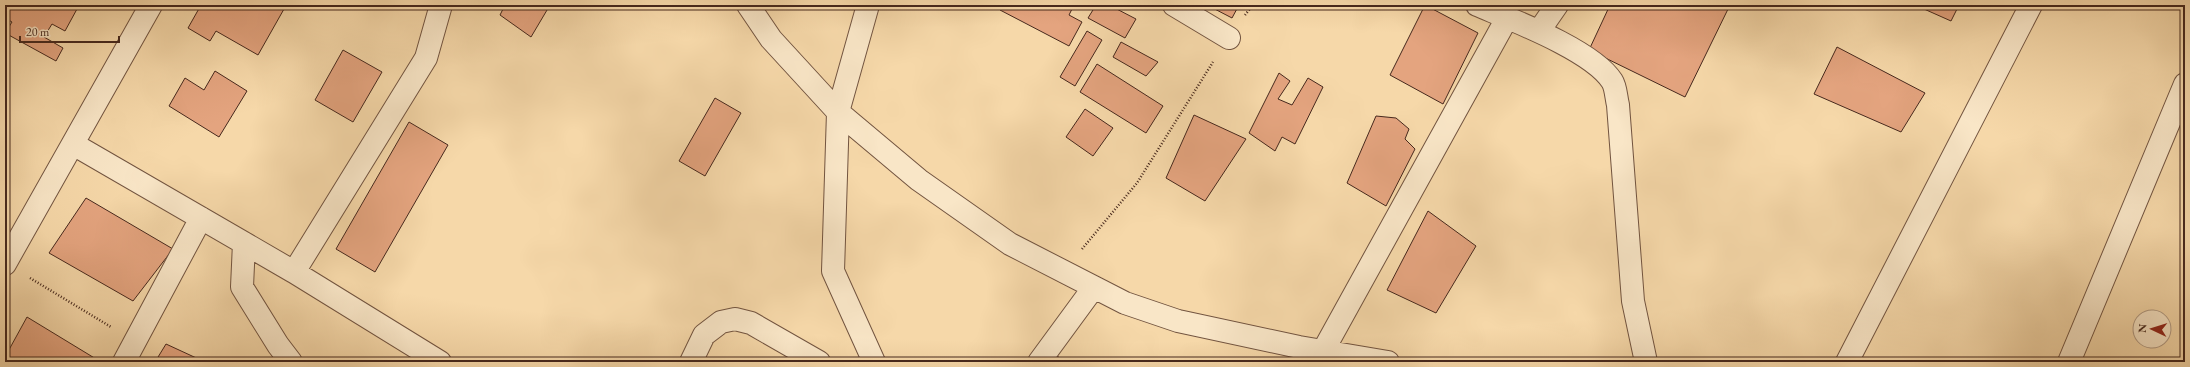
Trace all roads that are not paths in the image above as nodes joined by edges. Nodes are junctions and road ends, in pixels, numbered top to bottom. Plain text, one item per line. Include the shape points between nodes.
1 (151, 5) edge
2 (441, 5) edge
3 (748, 5) edge
4 (868, 5) edge
5 (1174, 5) edge
6 (1478, 5) edge
7 (1557, 5) edge
8 (2031, 5) edge
9 (1507, 18) junction
10 (1539, 32) junction
11 (1229, 38) road end
12 (2185, 84) edge
13 (838, 112) junction
14 (73, 144) junction
15 (201, 218) junction
16 (244, 243) junction
17 (5, 264) edge
18 (294, 272) junction
19 (1094, 287) junction
20 (1323, 351) junction
21 (1366, 360) edge
22 (124, 362) edge
23 (291, 362) edge
24 (440, 362) edge
25 (691, 362) edge
26 (819, 362) edge
27 (874, 362) edge
28 (1039, 362) edge
29 (1388, 362) edge
30 (1646, 362) edge
31 (1847, 362) edge
32 (2069, 362) edge

1 - 14 street
2 - 18 street via 426,58
3 - 13 street via 771,40
4 - 13 street
5 - 11 street
6 - 9 street
7 - 10 street
8 - 31 street
9 - 10 street
9 - 20 street
10 - 30 street via 1600,66 1613,82 1618,105 1633,301
12 - 32 street
13 - 19 street via 919,180 1010,244
13 - 27 street via 833,271
14 - 15 street
14 - 17 street
15 - 16 street
15 - 22 street
16 - 18 street
16 - 23 street via 242,287
18 - 24 street
19 - 20 street via 1125,303 1178,321
19 - 28 street
20 - 21 street
21 - 29 street
25 - 26 street via 704,335 721,322 735,319 751,323

